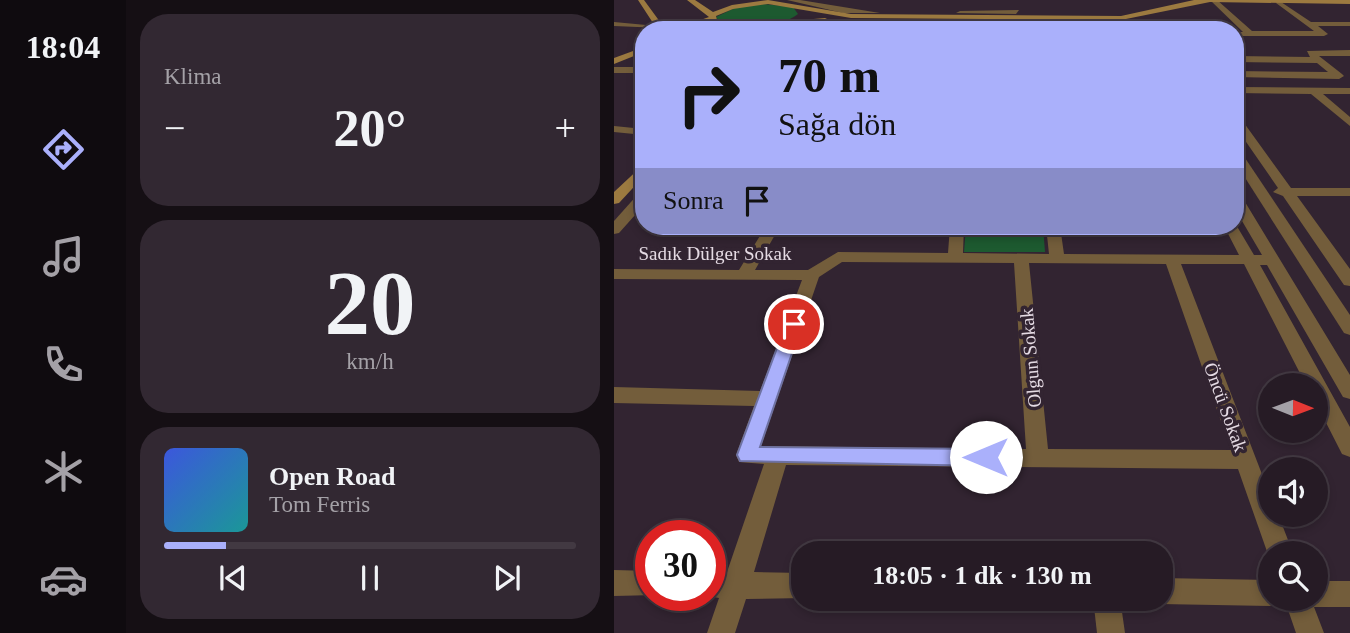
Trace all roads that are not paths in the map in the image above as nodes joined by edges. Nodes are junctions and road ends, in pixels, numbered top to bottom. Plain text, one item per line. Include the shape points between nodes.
1 (641, 0) edge
2 (690, 0) edge
3 (729, 0) edge
4 (790, 0) edge
5 (872, 0) edge
6 (1014, 0) edge
7 (1169, 0) edge
8 (1210, 0) edge
9 (1282, 1) edge
10 (1350, 2) edge
11 (754, 3) junction
12 (1187, 4) junction
13 (805, 10) junction
14 (1161, 12) junction
15 (711, 17) junction
16 (653, 21) edge
17 (700, 21) edge
18 (716, 21) edge
19 (792, 21) edge
20 (822, 21) edge
21 (860, 21) edge
22 (1016, 21) edge
23 (1130, 21) edge
24 (1155, 21) edge
25 (1235, 21) edge
26 (614, 24) edge
27 (1309, 24) junction
28 (1350, 24) edge
29 (635, 26) edge
30 (1244, 29) edge
31 (1323, 33) junction
32 (1244, 34) edge
33 (1250, 34) junction
34 (635, 44) edge
35 (614, 52) edge
36 (635, 53) edge
37 (1350, 53) edge
38 (1244, 59) edge
39 (1319, 60) junction
40 (614, 61) edge
41 (614, 70) edge
42 (635, 70) edge
43 (1244, 74) edge
44 (1338, 75) junction
45 (1350, 85) edge
46 (1244, 90) edge
47 (1314, 91) junction
48 (1350, 91) edge
49 (1350, 123) edge
50 (614, 129) edge
51 (635, 131) edge
52 (1244, 131) edge
53 (1244, 166) edge
54 (635, 177) edge
55 (1261, 192) junction
56 (1288, 192) junction
57 (1350, 192) edge
58 (614, 200) edge
59 (635, 206) edge
60 (1244, 212) edge
61 (614, 230) edge
62 (768, 235) edge
63 (956, 235) edge
64 (1054, 235) edge
65 (1236, 235) edge
66 (955, 257) junction
67 (1021, 258) junction
68 (1057, 258) junction
69 (1172, 260) junction
70 (1272, 260) junction
71 (1249, 261) junction
72 (614, 274) edge
73 (745, 275) junction
74 (812, 275) junction
75 (1316, 276) junction
76 (1348, 277) edge
77 (1350, 330) edge
78 (1350, 392) edge
79 (614, 396) edge
80 (767, 399) junction
81 (1350, 448) edge
82 (778, 455) junction
83 (1038, 458) junction
84 (1246, 460) junction
85 (1276, 541) edge
86 (726, 578) edge
87 (614, 583) edge
88 (635, 584) edge
89 (726, 585) edge
90 (791, 586) edge
91 (1173, 591) edge
92 (1258, 593) edge
93 (1328, 594) edge
94 (1350, 594) edge
95 (722, 611) edge
96 (1108, 611) edge
97 (1301, 611) edge
98 (721, 633) edge
99 (1111, 633) edge
100 (1310, 633) edge

1 - 16 street
2 - 15 street
3 - 11 street
4 - 21 street
5 - 21 street
6 - 22 street
7 - 12 street
8 - 9 street
8 - 12 street
8 - 25 street
9 - 10 street
9 - 27 street
11 - 13 street via 793,4
11 - 15 street via 723,9
12 - 14 street
13 - 19 street
13 - 21 street
14 - 23 street
14 - 24 street
15 - 17 street
15 - 18 street
20 - 22 street
21 - 22 street
21 - 22 street
26 - 29 street
27 - 28 street
27 - 31 street
30 - 33 street
31 - 33 street
31 - 37 street
32 - 33 street
34 - 35 street
36 - 40 street
37 - 39 street via 1310,53
38 - 39 street
39 - 44 street
41 - 42 street
43 - 44 street
44 - 45 street
46 - 47 street
47 - 48 street
47 - 49 street
50 - 51 street
52 - 56 street
53 - 55 street
54 - 58 street
55 - 56 street
55 - 75 street
56 - 57 street
56 - 76 street
59 - 61 street
60 - 70 street
62 - 73 street
63 - 66 street
64 - 68 street
65 - 71 street
66 - 67 street, Sadık Dülger Sokak
66 - 74 street, Sadık Dülger Sokak via 838,257
67 - 68 street, Sadık Dülger Sokak
67 - 83 street, Olgun Sokak
68 - 69 street, Sadık Dülger Sokak
69 - 71 street, Sadık Dülger Sokak
69 - 84 street, Öncü Sokak
70 - 71 street, Sadık Dülger Sokak
70 - 78 street
71 - 81 street
72 - 73 street, Sadık Dülger Sokak
73 - 74 street, Sadık Dülger Sokak
74 - 80 street
75 - 76 street
75 - 77 street
79 - 80 street
80 - 82 street via 747,455
82 - 83 street
82 - 86 street
83 - 84 street
84 - 85 street, Öncü Sokak
87 - 88 street
89 - 90 street
91 - 92 street
93 - 94 street
95 - 98 street
96 - 99 street
97 - 100 street

